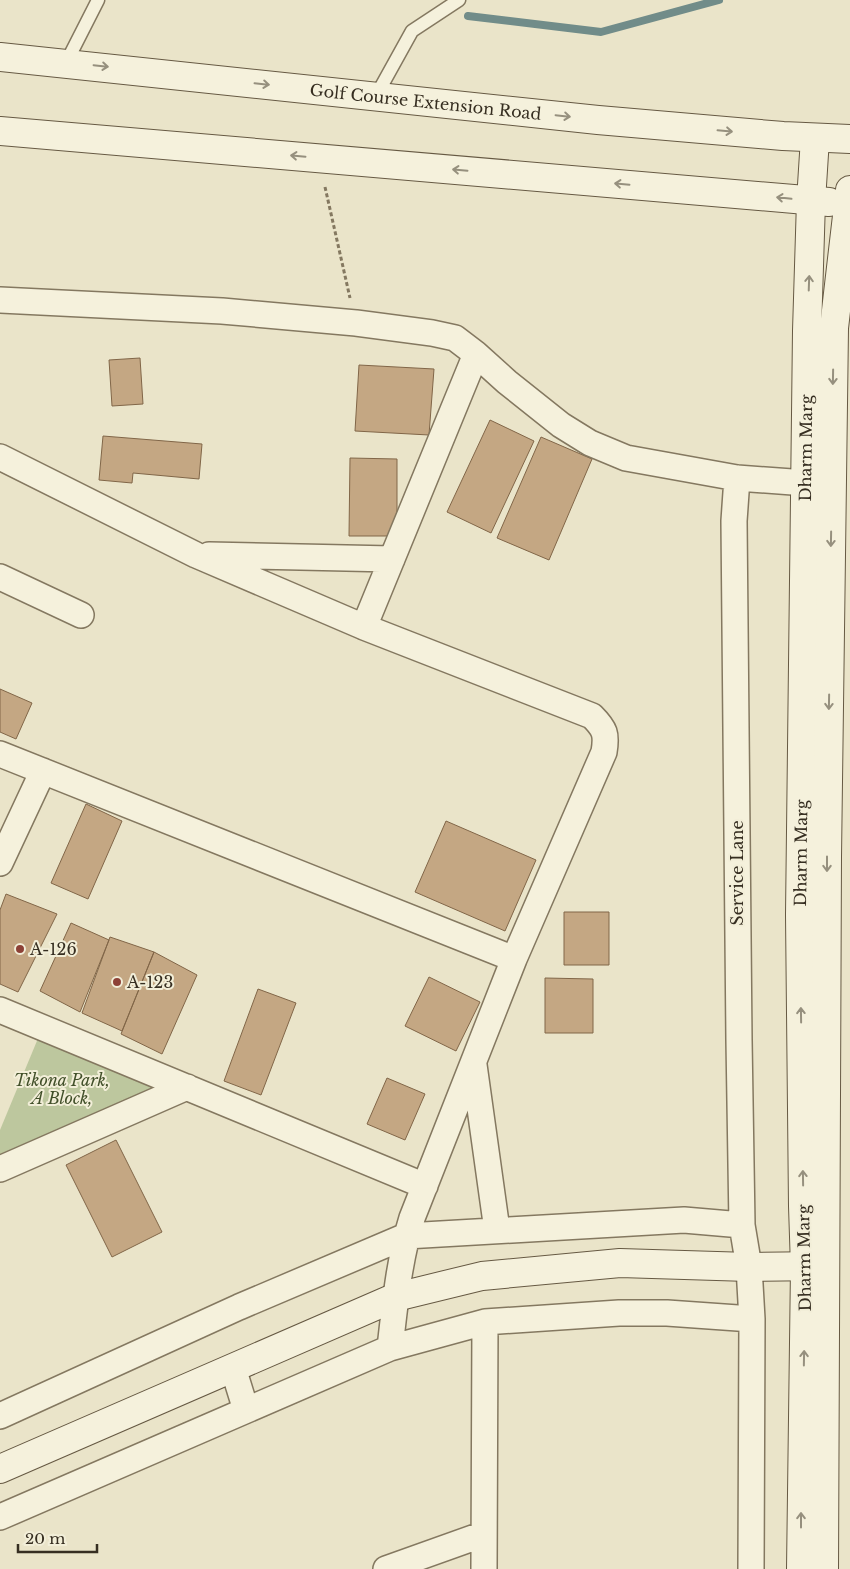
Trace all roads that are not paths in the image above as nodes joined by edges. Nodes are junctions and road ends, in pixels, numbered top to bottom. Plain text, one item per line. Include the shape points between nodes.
1 (98, 0) edge
2 (459, 0) edge
3 (0, 56) edge
4 (66, 62) junction
5 (376, 96) junction
6 (0, 131) edge
7 (815, 138) junction
8 (850, 139) edge
9 (849, 199) edge
10 (811, 201) junction
11 (0, 300) edge
12 (476, 354) junction
13 (841, 441) edge
14 (0, 457) edge
15 (737, 478) junction
16 (806, 483) junction
17 (196, 555) junction
18 (392, 559) junction
19 (0, 577) edge
20 (82, 615) dead end
21 (364, 626) junction
22 (0, 754) edge
23 (42, 772) junction
24 (0, 863) edge
25 (514, 959) junction
26 (0, 1010) edge
27 (473, 1062) junction
28 (187, 1087) junction
29 (0, 1168) edge
30 (425, 1186) junction
31 (742, 1225) junction
32 (497, 1230) junction
33 (406, 1236) junction
34 (816, 1266) junction
35 (749, 1267) junction
36 (396, 1297) junction
37 (752, 1319) junction
38 (485, 1322) junction
39 (390, 1348) junction
40 (233, 1368) junction
41 (246, 1410) junction
42 (0, 1416) edge
43 (0, 1469) edge
44 (0, 1517) edge
45 (484, 1534) junction
46 (386, 1569) edge
47 (484, 1569) edge
48 (751, 1569) edge
49 (801, 1569) edge
50 (824, 1569) edge

1 - 4 lane
2 - 5 lane via 412,31
3 - 4 main road, Golf Course Extension Road
4 -> 5 main road, Golf Course Extension Road
5 -> 7 main road, Golf Course Extension Road via 598,120
10 -> 6 main road
7 - 8 main road, Golf Course Extension Road
7 - 10 main road, Dharm Marg
9 - 10 main road
9 -> 13 main road, Dharm Marg via 834,328
16 -> 10 main road, Dharm Marg
11 - 12 street via 222,311 356,322 455,338
12 - 15 street via 561,425 590,443 626,458
12 - 18 street
13 -> 34 main road, Dharm Marg
14 - 17 street
15 - 16 street
15 - 31 street, Service Lane via 734,540
34 -> 16 main road, Dharm Marg via 803,1206 800,915
17 - 18 street
17 - 21 street
18 - 21 street
19 - 20 street
21 - 25 street via 592,716 602,726 606,740 604,752
22 - 23 street
23 - 24 street
23 - 25 street
25 - 27 street
26 - 28 street
27 - 30 street
27 - 32 street
28 - 29 street
28 - 30 street
30 - 33 street
31 - 32 street via 684,1220
31 - 35 street, Service Lane
32 - 33 street
33 - 36 street
33 - 42 street via 239,1307
34 - 35 main road
49 -> 34 main road, Dharm Marg
34 - 50 main road, Dharm Marg
35 - 36 main road via 620,1263 482,1276
35 - 37 street, Service Lane
36 - 39 street
36 - 40 main road
37 - 38 street via 619,1313
37 - 48 street, Service Lane
38 - 39 street
38 - 45 street
39 - 41 street
40 - 41 street
40 - 43 main road
41 - 44 street
45 - 46 street
45 - 47 street

